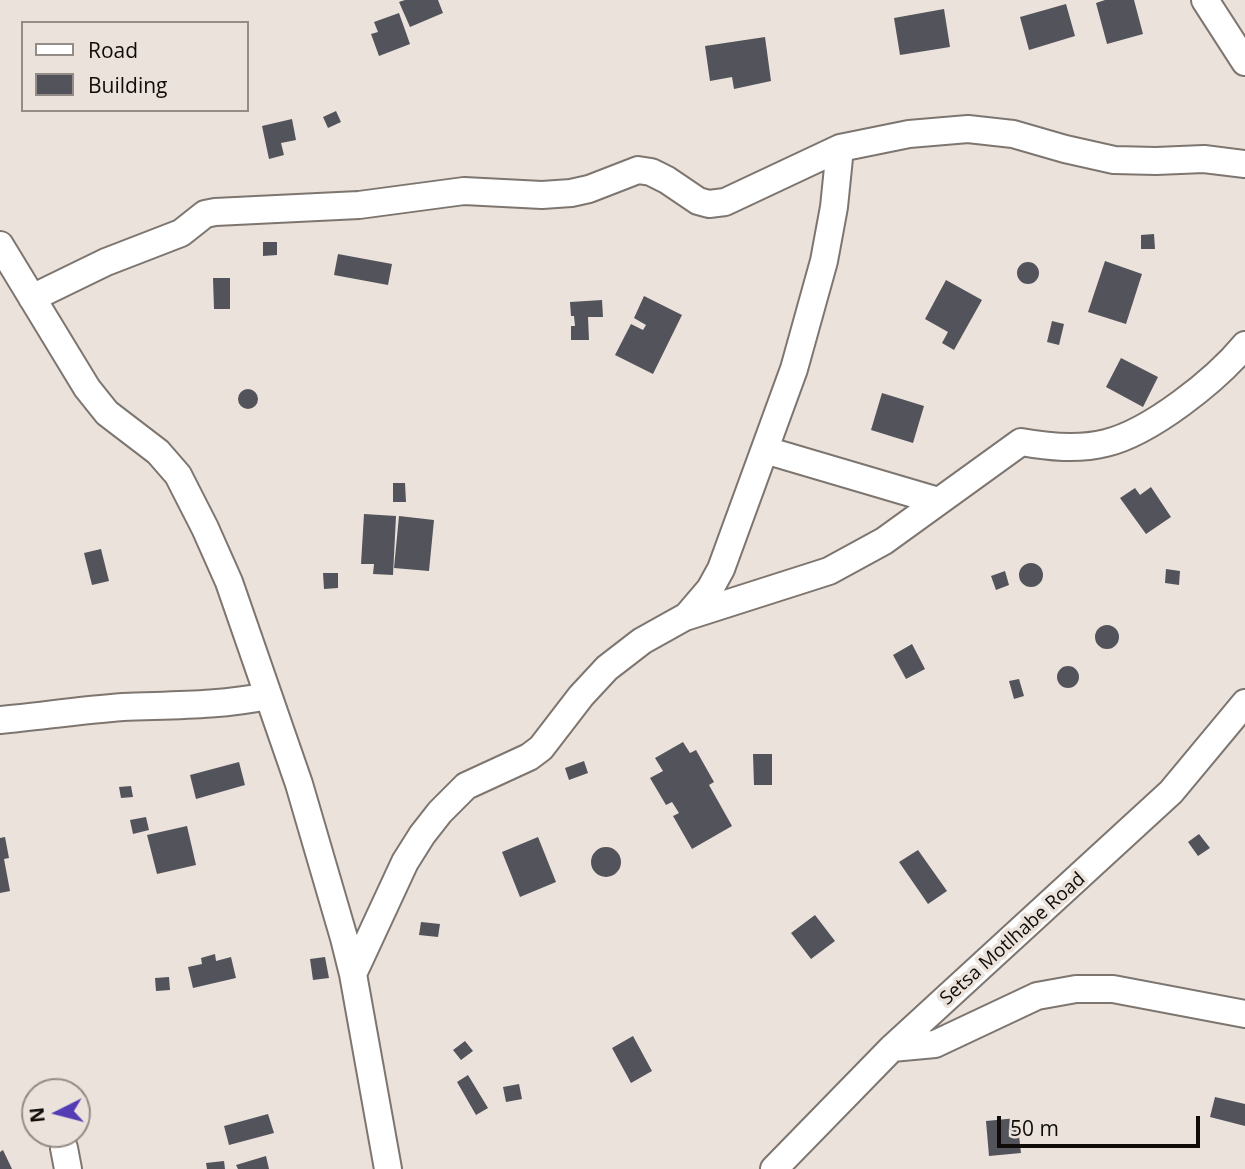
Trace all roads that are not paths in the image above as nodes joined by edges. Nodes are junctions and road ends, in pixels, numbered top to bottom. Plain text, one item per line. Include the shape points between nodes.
1 (1205, 0) edge
2 (1245, 62) edge
3 (840, 148) junction
4 (1245, 164) edge
5 (0, 244) edge
6 (32, 298) junction
7 (1245, 345) edge
8 (765, 450) junction
9 (938, 502) junction
10 (685, 617) junction
11 (267, 695) junction
12 (1245, 703) edge
13 (0, 720) edge
14 (353, 974) junction
15 (1245, 1014) edge
16 (892, 1048) junction
17 (388, 1169) edge
18 (774, 1169) edge

1 - 2 street
3 - 4 street via 909,134 968,129 1013,134 1114,160 1204,159
3 - 6 street via 725,202 709,204 651,172 638,170 571,193 464,191 359,205 215,212 205,214 181,233
3 - 8 street via 824,261 794,369
5 - 6 street
6 - 11 street via 87,388 107,412 158,452 178,475 229,582
7 - 9 street via 1225,368 1145,427 1107,443 1056,448 1021,442
8 - 9 street
8 - 10 street via 721,569
9 - 10 street via 884,541 829,571
10 - 14 street via 607,668 541,748 466,786 440,813 405,862
11 - 13 street
11 - 14 street via 311,822
12 - 16 street, Setsa Motlhabe Road via 1171,792
14 - 17 street
15 - 16 street via 1112,989 1076,989 1037,996 935,1044
16 - 18 street, Setsa Motlhabe Road

